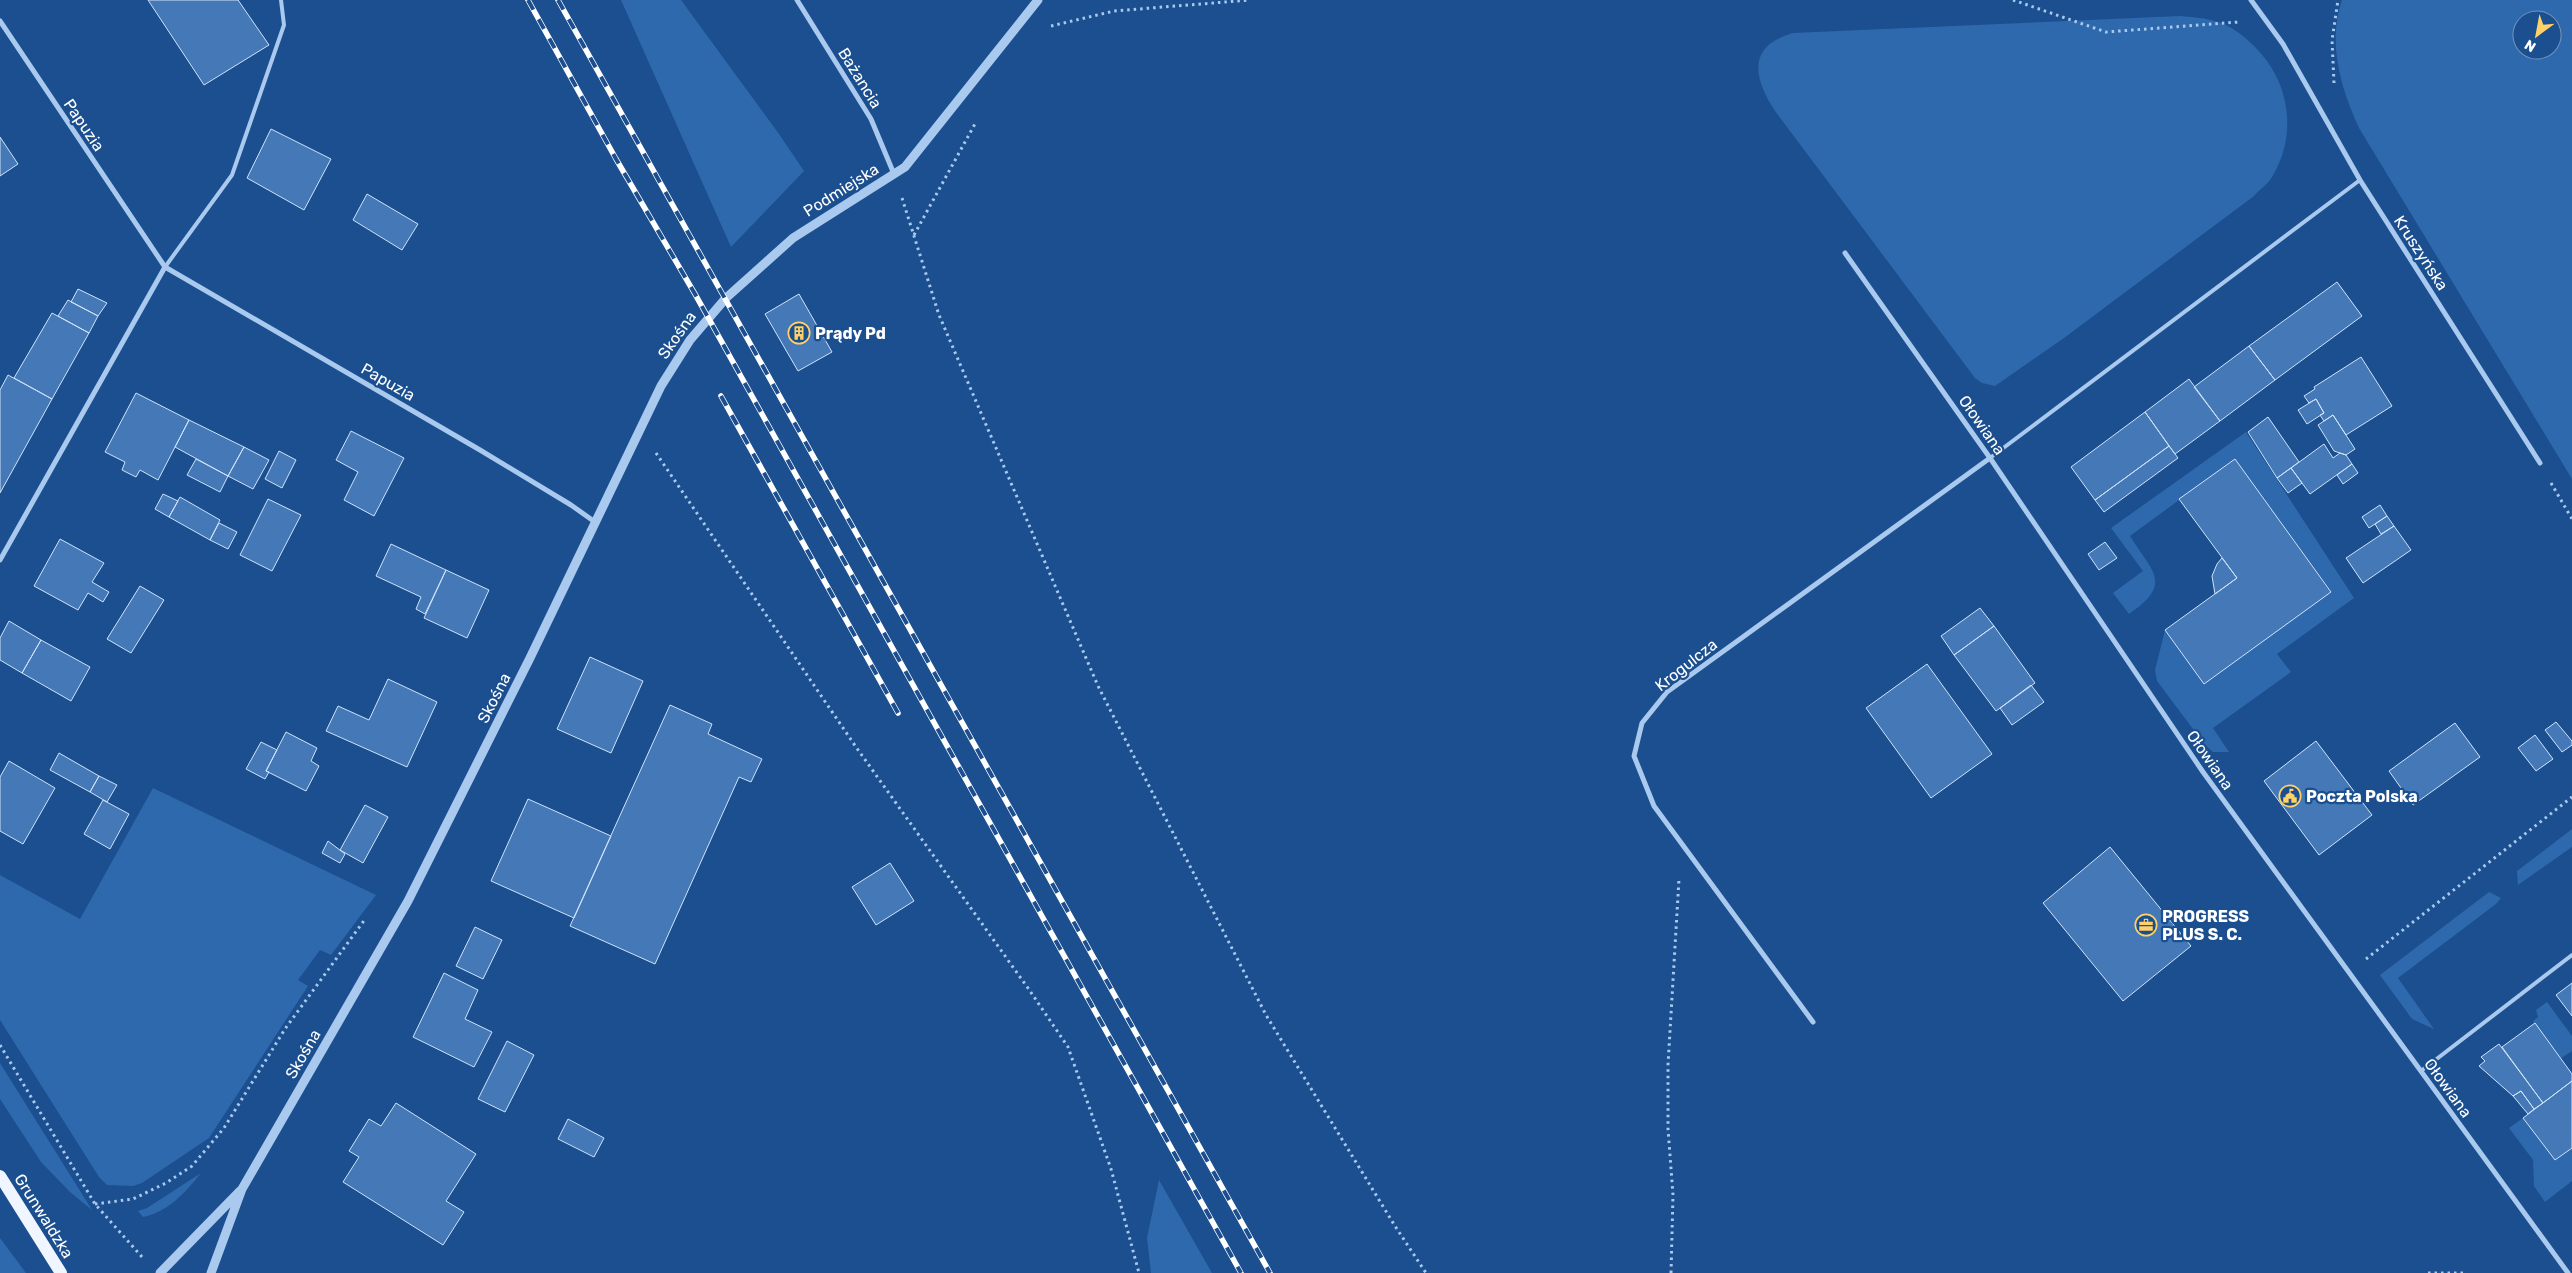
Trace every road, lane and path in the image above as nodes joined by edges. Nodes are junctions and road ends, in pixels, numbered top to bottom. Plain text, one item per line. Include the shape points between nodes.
1 (281, 0) edge
2 (797, 0) edge
3 (1038, 0) edge
4 (1250, 0) edge
5 (2013, 0) edge
6 (2251, 0) edge
7 (2338, 0) edge
8 (2267, 20) junction
9 (0, 21) edge
10 (1046, 28) dead end
11 (980, 115) dead end
12 (2327, 124) junction
13 (894, 174) junction
14 (2360, 180) junction
15 (914, 235) junction
16 (793, 238) joint
17 (1845, 252) dead end
18 (165, 267) junction
19 (639, 431) junction
20 (1990, 458) junction
21 (2540, 463) joint
22 (2572, 520) edge
23 (595, 522) junction
24 (0, 560) edge
25 (2572, 797) edge
26 (1683, 845) junction
27 (367, 917) dead end
28 (2572, 955) edge
29 (2349, 973) junction
30 (1813, 1022) dead end
31 (0, 1045) edge
32 (2421, 1071) junction
33 (0, 1176) edge
34 (242, 1189) junction
35 (95, 1204) junction
36 (144, 1259) dead end
37 (61, 1273) edge
38 (160, 1273) edge
39 (211, 1273) edge
40 (1140, 1273) edge
41 (1426, 1273) edge
42 (1671, 1273) edge
43 (2428, 1273) edge
44 (2465, 1273) edge
45 (2568, 1273) edge

1 - 18 lane via 284,25 232,175
2 - 13 street, Bażancia via 871,119
3 - 13 street, Podmiejska via 905,167
4 - 10 path via 1114,10
5 - 8 path via 2106,32
6 - 8 street, Kruszyńska
7 - 12 path via 2332,40 2334,84
8 - 12 street, Kruszyńska
9 - 18 street, Papuzia
11 - 15 path
12 - 14 street, Kruszyńska
13 - 15 path
13 - 16 street, Podmiejska
14 - 20 lane
14 - 21 street, Kruszyńska
15 - 41 path via 940,315 1098,686 1266,1015
16 - 19 street, Skośna via 708,318 690,340 661,386
17 - 20 street, Ołowiana
18 - 23 street, Papuzia via 480,450
18 - 24 street
19 - 23 street, Skośna
19 - 40 path via 856,747 1068,1047 1110,1169
20 - 26 street, Krogulcza via 1667,692 1642,724 1634,756 1654,806
20 - 29 street, Ołowiana via 2203,772
21 - 22 path
23 - 34 street, Skośna via 408,901
25 - 29 path
26 - 30 street, Krogulcza
26 - 42 path via 1668,1065 1673,1195
27 - 35 path via 285,1029 224,1128 192,1166 133,1199
28 - 32 lane
29 - 32 street, Ołowiana
31 - 35 path
32 - 45 street, Ołowiana
33 - 37 main road, Grunwaldzka
34 - 38 street, Skośna
34 - 39 street, Skośna
35 - 36 path
43 - 44 path

